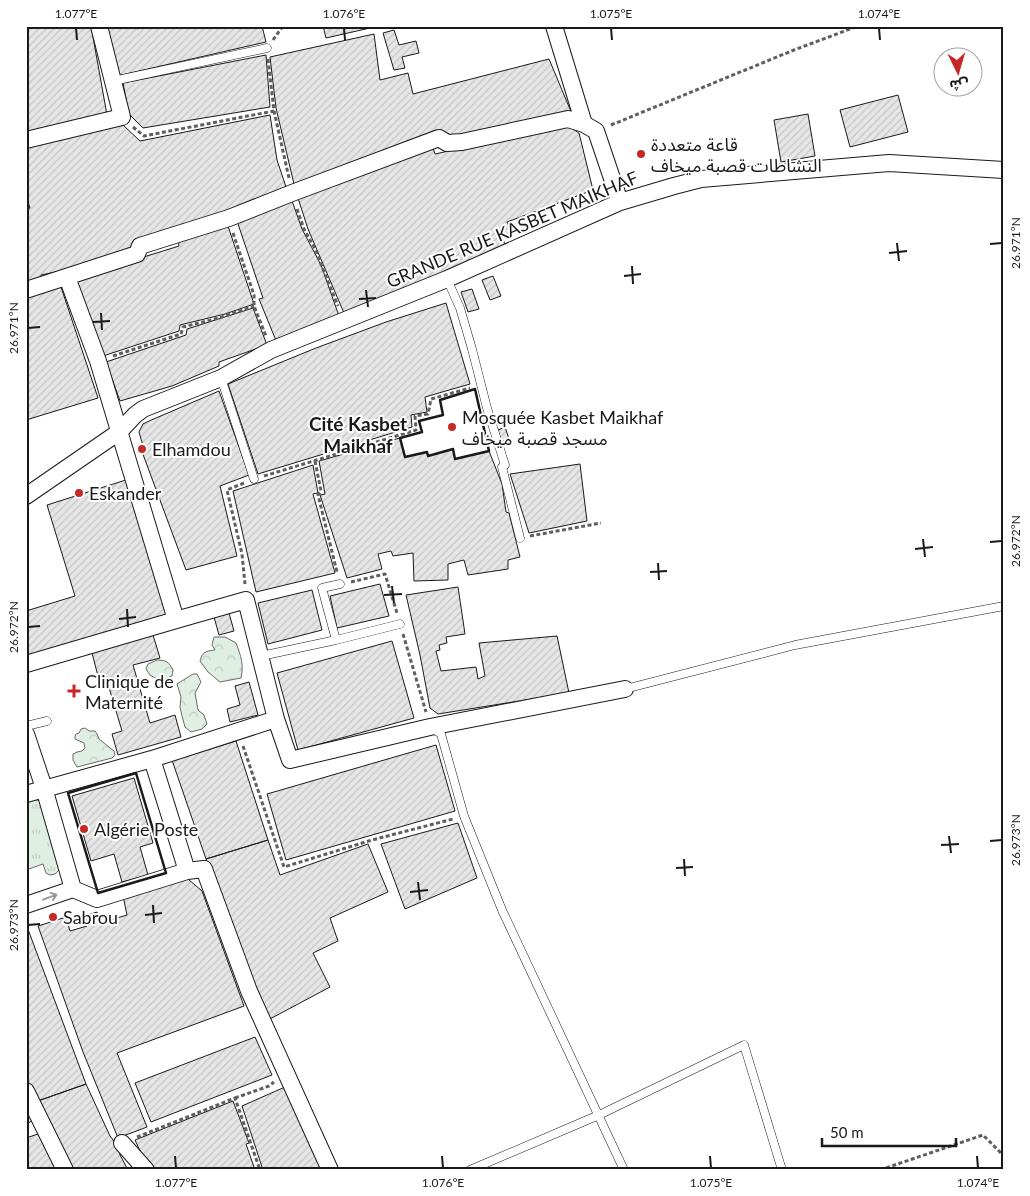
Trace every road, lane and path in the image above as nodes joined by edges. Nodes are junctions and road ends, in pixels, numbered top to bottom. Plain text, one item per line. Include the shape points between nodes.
1 (99, 26) edge
2 (554, 26) edge
3 (858, 26) edge
4 (267, 48) dead end
5 (113, 81) junction
6 (274, 111) dead end
7 (122, 117) junction
8 (590, 128) junction
9 (26, 140) edge
10 (1004, 170) edge
11 (620, 202) junction
12 (229, 218) junction
13 (67, 276) junction
14 (447, 279) junction
15 (26, 290) edge
16 (254, 306) junction
17 (272, 350) junction
18 (98, 361) junction
19 (221, 378) junction
20 (481, 385) junction
21 (119, 432) junction
22 (315, 462) junction
23 (254, 479) junction
24 (26, 496) edge
25 (601, 523) dead end
26 (520, 538) joint
27 (340, 584) junction
28 (246, 600) junction
29 (1004, 606) edge
30 (176, 620) junction
31 (400, 624) junction
32 (336, 640) junction
33 (261, 656) junction
34 (26, 664) edge
35 (625, 689) joint
36 (276, 719) junction
37 (47, 721) dead end
38 (26, 726) edge
39 (430, 727) junction
40 (238, 731) junction
41 (26, 734) edge
42 (152, 759) junction
43 (44, 788) junction
44 (26, 794) edge
45 (464, 816) junction
46 (187, 871) junction
47 (73, 889) junction
48 (26, 906) edge
49 (286, 1074) junction
50 (26, 1090) edge
51 (236, 1098) junction
52 (599, 1115) junction
53 (122, 1143) joint
54 (1004, 1156) edge
55 (65, 1170) edge
56 (146, 1170) edge
57 (260, 1170) edge
58 (330, 1170) edge
59 (470, 1170) edge
60 (624, 1170) edge
61 (782, 1170) edge
62 (880, 1170) edge

1 - 5 street
2 - 8 street
3 - 8 path
4 - 5 lane
5 - 7 street
6 - 7 path via 144,136
7 - 9 street
8 - 11 street
8 - 12 street via 568,119 462,142 447,143 439,138
10 - 11 street, GRANDE RUE KASBET MAIKHAF via 889,163 701,179
11 - 14 street, GRANDE RUE KASBET MAIKHAF
12 - 13 street via 140,246 137,254
12 - 16 path via 254,295
13 - 15 street
13 - 18 street
14 - 17 street, GRANDE RUE KASBET MAIKHAF
14 - 20 lane via 460,308
16 - 17 path
16 - 18 path via 183,327 182,334
17 - 19 street, GRANDE RUE KASBET MAIKHAF
18 - 21 street
19 - 21 street, GRANDE RUE KASBET MAIKHAF via 143,409
19 - 23 lane
20 - 22 path via 431,399 428,414 415,416 416,430
20 - 26 lane via 505,465 502,467
21 - 24 street, GRANDE RUE KASBET MAIKHAF
21 - 30 street
22 - 23 path
22 - 27 path via 322,491 318,496
23 - 28 path via 228,490 242,554
25 - 26 path
27 - 31 path via 385,574
27 - 32 lane via 322,588
28 - 30 street
28 - 33 street
29 - 35 lane via 795,644
30 - 34 street
31 - 32 lane
31 - 39 path
32 - 33 lane
33 - 36 street
35 - 39 street
36 - 39 street via 290,760
36 - 40 street
37 - 38 lane
39 - 45 lane via 441,734
40 - 42 street
40 - 45 path via 284,867
41 - 43 street
42 - 43 street
42 - 46 street
43 - 44 street
43 - 47 street
45 - 52 lane via 502,910
46 - 47 street via 97,899
46 - 49 street via 204,868 249,992
48 -> 47 street
49 - 51 path via 269,1086
49 - 58 street
50 - 55 street
51 - 53 path
51 - 57 path
52 - 59 lane
52 - 60 lane
52 - 61 lane via 744,1045
53 - 56 street
54 - 62 path via 983,1135

